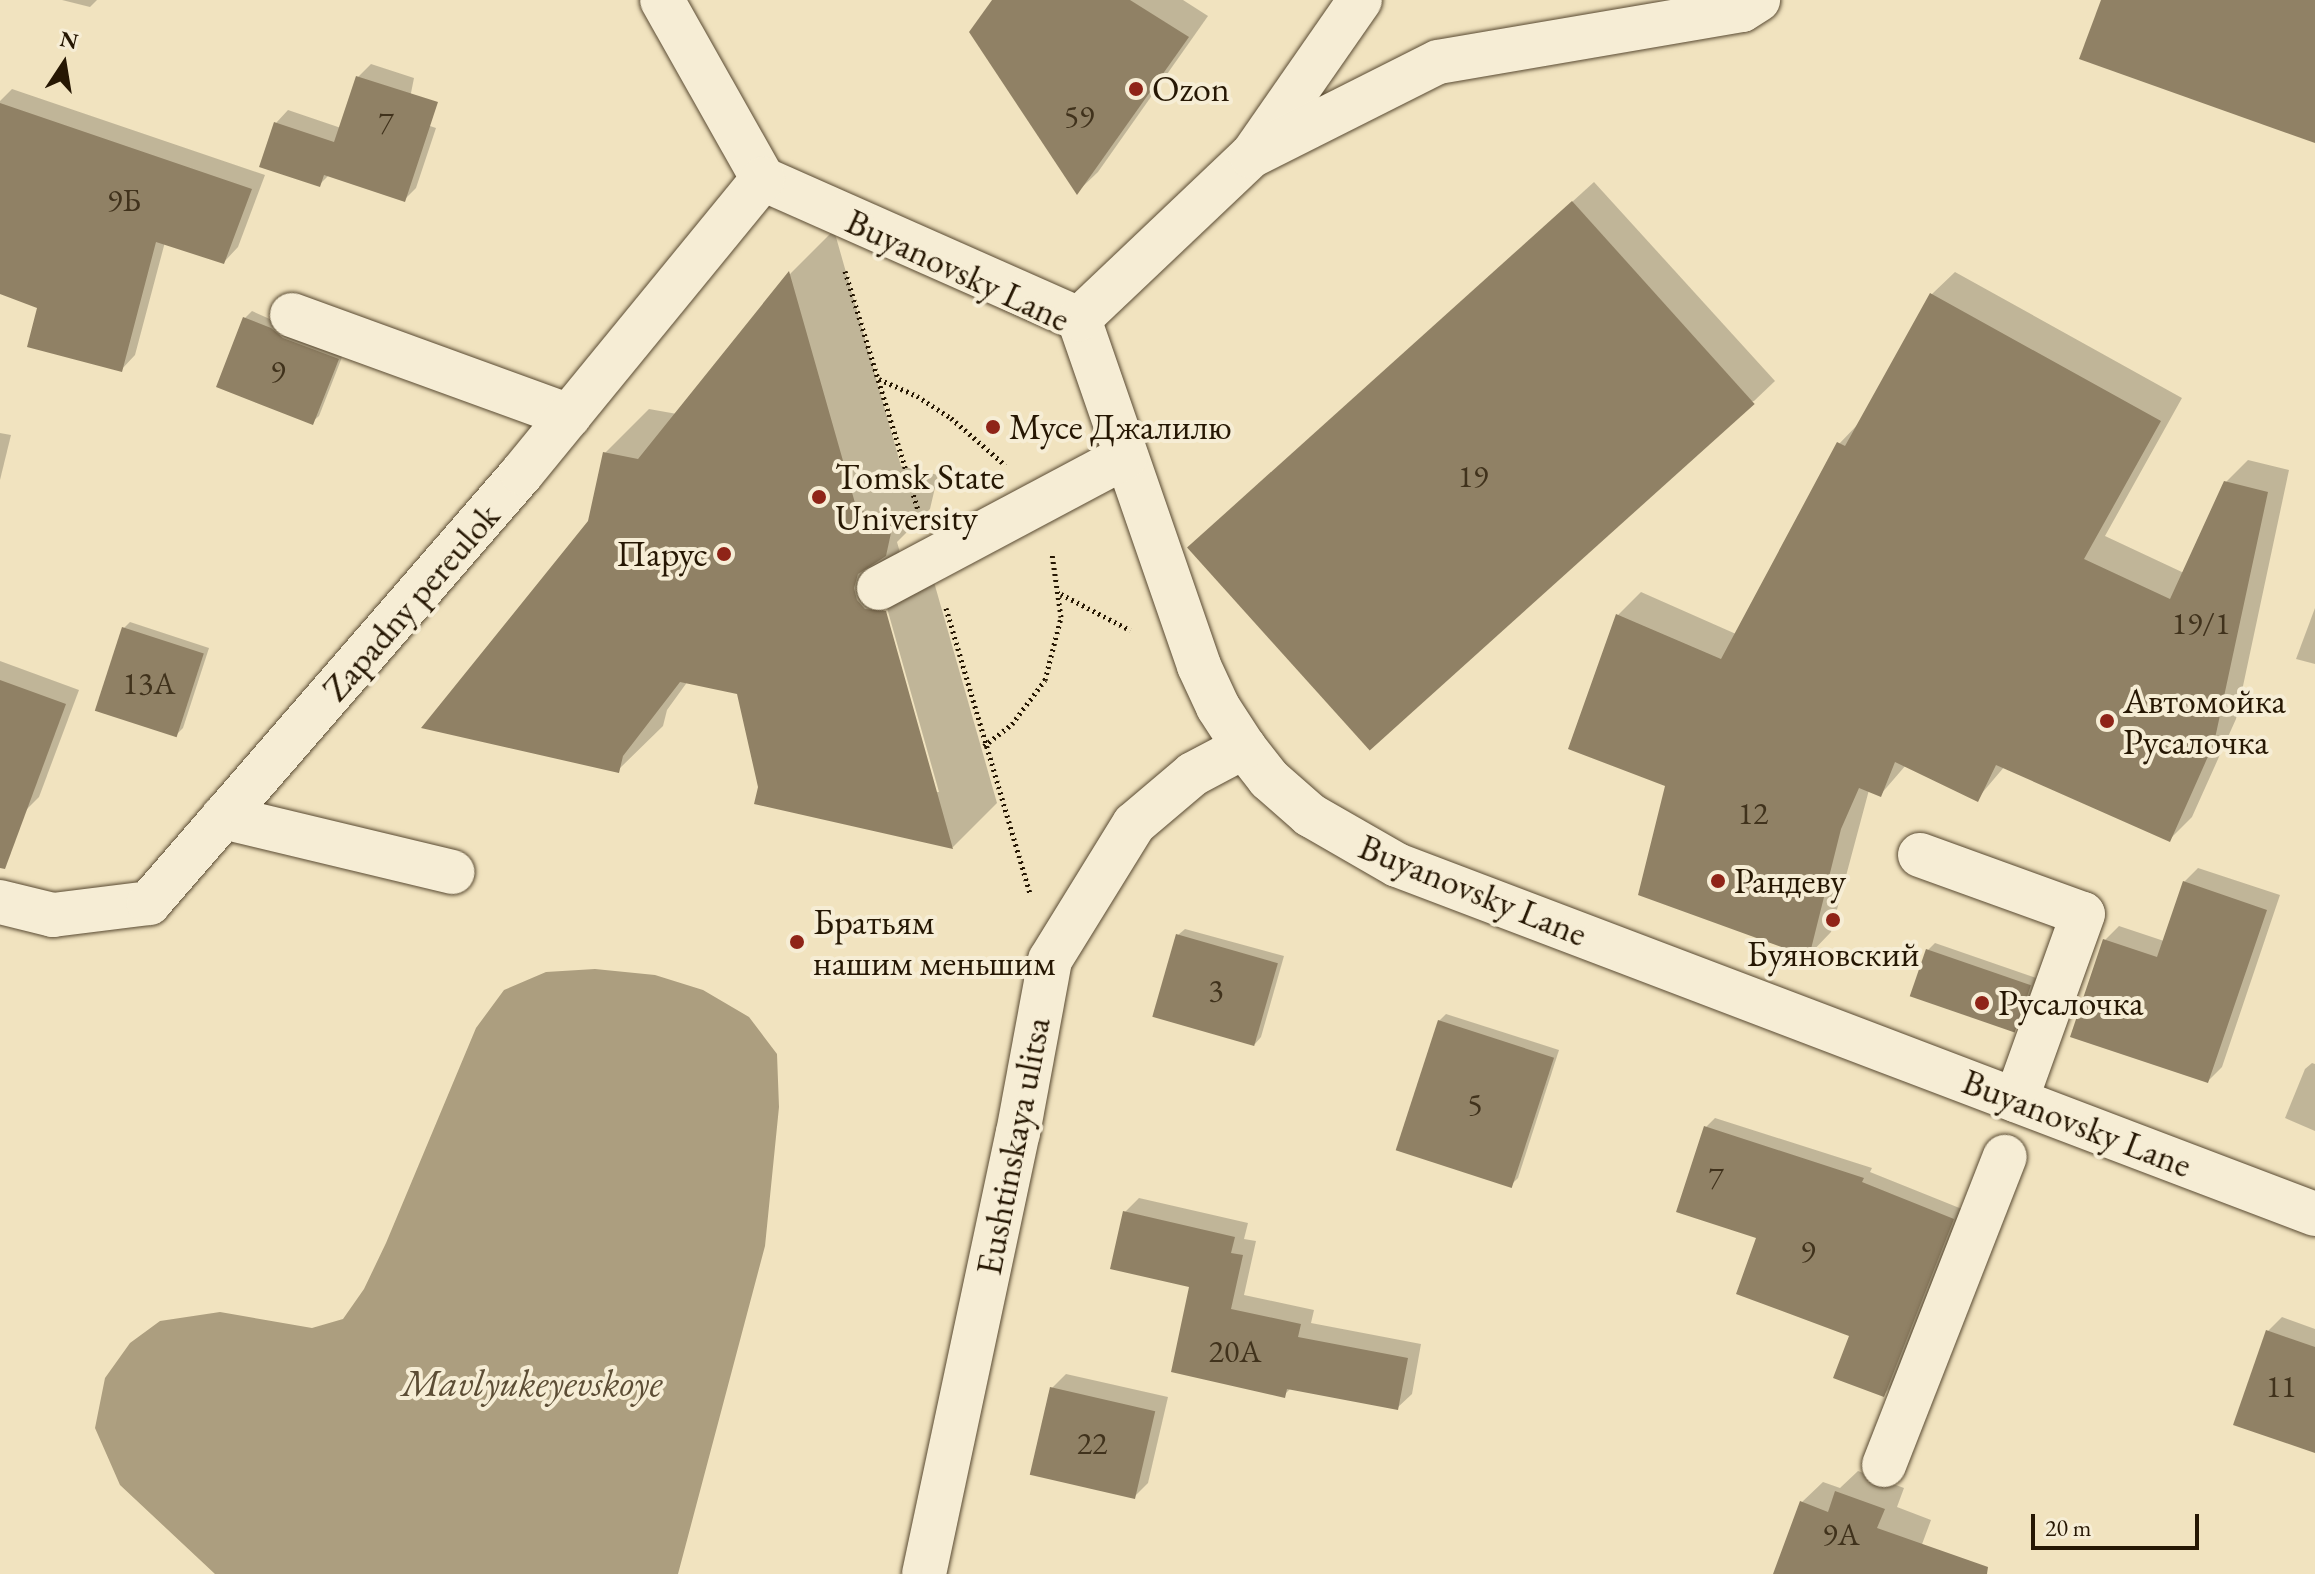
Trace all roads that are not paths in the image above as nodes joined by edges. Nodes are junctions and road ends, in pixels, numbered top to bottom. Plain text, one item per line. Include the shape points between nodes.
1 (662, 0) edge
2 (1360, 0) edge
3 (1758, 0) edge
4 (1251, 156) junction
5 (763, 179) junction
6 (292, 315) dead end
7 (1079, 319) junction
8 (569, 416) junction
9 (1125, 457) junction
10 (879, 588) dead end
11 (1244, 747) junction
12 (223, 817) junction
13 (1920, 855) dead end
14 (452, 872) dead end
15 (0, 902) edge
16 (2016, 1100) junction
17 (2005, 1157) dead end
18 (2315, 1214) edge
19 (1884, 1465) dead end
20 (924, 1574) edge

1 - 5 street
2 - 4 street
3 - 4 street via 1742,10 1438,62
4 - 7 street
5 - 7 street, Buyanovsky Lane
5 - 8 street, Zapadny pereulok
6 - 8 street
7 - 9 street, Buyanovsky Lane
8 - 12 street, Zapadny pereulok
9 - 10 street
9 - 11 street, Buyanovsky Lane via 1199,666
11 - 16 street, Buyanovsky Lane via 1269,779 1310,815 1397,865
11 - 20 street, Eushtinskaya ulitsa via 1193,774 1134,824 1050,960
12 - 14 street
12 - 15 street, Zapadny pereulok via 149,903 53,915
13 - 16 street via 2083,914
16 - 18 street, Buyanovsky Lane
17 - 19 street

